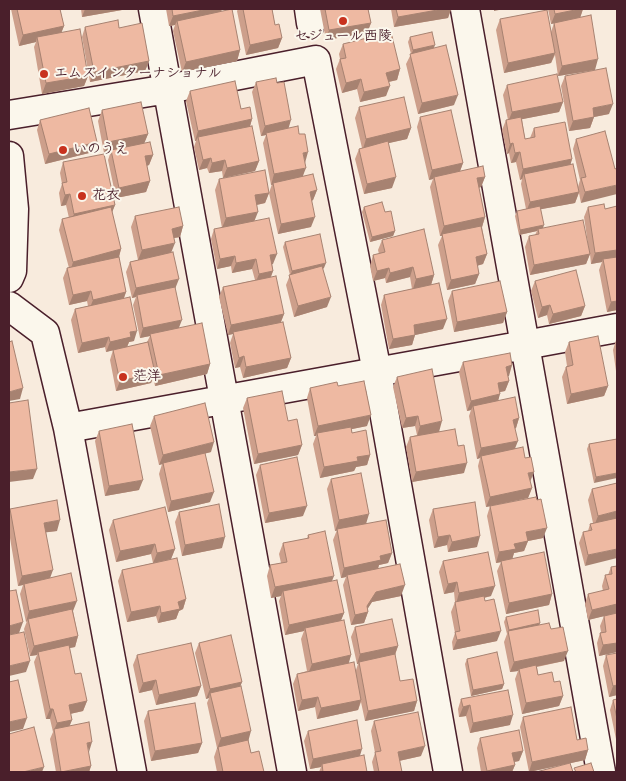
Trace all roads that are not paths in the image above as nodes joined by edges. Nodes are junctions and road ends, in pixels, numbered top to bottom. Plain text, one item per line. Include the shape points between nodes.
1 (154, 9) edge
2 (465, 9) edge
3 (168, 89) junction
4 (9, 116) edge
5 (9, 156) edge
6 (9, 278) edge
7 (9, 306) edge
8 (617, 328) edge
9 (525, 345) junction
10 (376, 372) junction
11 (223, 399) junction
12 (68, 428) junction
13 (132, 772) edge
14 (292, 772) edge
15 (448, 772) edge
16 (601, 772) edge

1 - 3 street
2 - 9 street
3 - 4 street
3 - 10 street via 316,60
3 - 11 street
5 - 6 street via 14,208
7 - 12 street via 45,333
8 - 9 street
9 - 10 street
9 - 16 street
10 - 11 street
10 - 15 street
11 - 12 street
11 - 14 street
12 - 13 street

